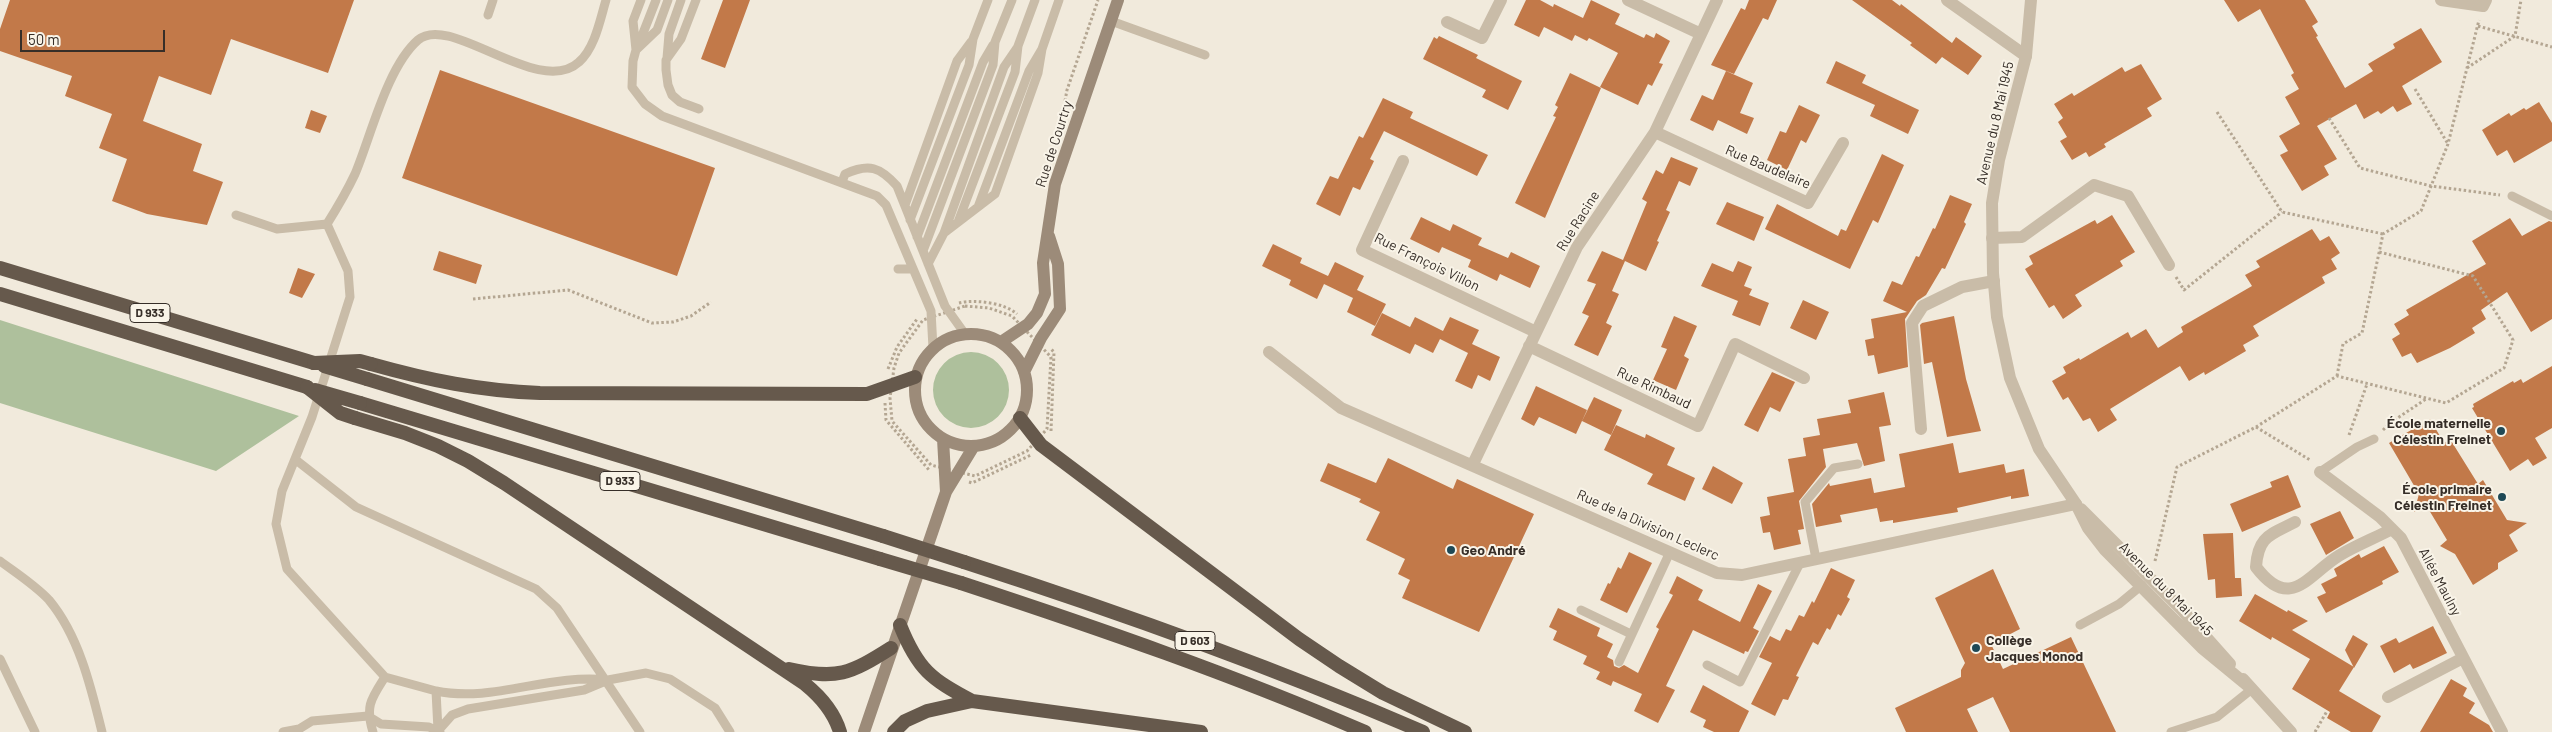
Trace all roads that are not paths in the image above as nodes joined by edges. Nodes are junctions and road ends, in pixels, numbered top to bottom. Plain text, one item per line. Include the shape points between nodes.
1 (493, 0) edge
2 (606, 0) edge
3 (641, 0) edge
4 (656, 0) edge
5 (668, 0) edge
6 (682, 0) edge
7 (696, 0) edge
8 (988, 0) edge
9 (1012, 0) edge
10 (1035, 0) edge
11 (1059, 0) edge
12 (1118, 0) edge
13 (1501, 0) edge
14 (1628, 0) edge
15 (1717, 0) edge
16 (1947, 0) edge
17 (2031, 0) edge
18 (2441, 0) edge
19 (2484, 3) edge
20 (488, 15) dead end
21 (1111, 21) junction
22 (1447, 22) dead end
23 (1701, 34) junction
24 (973, 39) junction
25 (995, 42) junction
26 (1018, 46) junction
27 (636, 50) junction
28 (1205, 55) dead end
29 (2026, 56) junction
30 (666, 60) junction
31 (699, 109) dead end
32 (1654, 132) junction
33 (1842, 144) dead end
34 (1403, 161) dead end
35 (842, 182) junction
36 (2512, 196) road end
37 (904, 205) junction
38 (236, 215) dead end
39 (2552, 216) edge
40 (910, 220) junction
41 (958, 222) junction
42 (327, 224) junction
43 (1048, 231) junction
44 (944, 233) junction
45 (917, 237) junction
46 (1992, 238) junction
47 (923, 251) junction
48 (928, 264) junction
49 (2169, 265) road end
50 (0, 268) edge
51 (898, 269) dead end
52 (912, 269) junction
53 (1994, 281) junction
54 (0, 294) edge
55 (1536, 332) junction
56 (965, 334) junction
57 (1001, 342) junction
58 (1529, 346) junction
59 (933, 348) junction
60 (1269, 352) dead end
61 (307, 361) junction
62 (1024, 372) junction
63 (915, 377) junction
64 (1804, 378) dead end
65 (300, 385) junction
66 (1020, 418) junction
67 (1922, 429) dead end
68 (943, 439) junction
69 (2374, 439) road end
70 (974, 446) junction
71 (296, 460) junction
72 (1473, 464) junction
73 (1858, 464) dead end
74 (2320, 472) joint
75 (946, 492) junction
76 (2076, 504) junction
77 (2295, 522) dead end
78 (2392, 529) junction
79 (883, 536) joint
80 (1670, 552) junction
81 (880, 559) joint
82 (1816, 559) junction
83 (0, 561) edge
84 (1800, 563) junction
85 (2146, 581) junction
86 (1581, 610) dead end
87 (900, 625) junction
88 (2080, 626) dead end
89 (1631, 634) junction
90 (891, 648) junction
91 (2463, 658) junction
92 (0, 659) edge
93 (1619, 662) dead end
94 (1707, 665) dead end
95 (784, 668) junction
96 (385, 677) junction
97 (608, 680) junction
98 (2250, 687) junction
99 (436, 691) junction
100 (2388, 697) dead end
101 (972, 701) junction
102 (368, 716) junction
103 (299, 729) junction
104 (439, 731) edge
105 (35, 732) edge
106 (102, 732) edge
107 (283, 732) edge
108 (310, 732) edge
109 (373, 732) edge
110 (640, 732) edge
111 (730, 732) edge
112 (840, 732) edge
113 (864, 732) edge
114 (894, 732) edge
115 (1201, 732) edge
116 (1366, 732) edge
117 (1423, 732) edge
118 (1465, 732) edge
119 (2171, 732) edge
120 (2291, 732) edge
121 (2502, 732) edge

1 - 20 lane
2 - 42 lane via 590,45 579,62 563,71 544,72 452,38 433,34 419,39 405,55 385,94 355,174
3 - 27 lane via 633,22
4 - 27 lane
5 - 27 lane via 657,30
6 - 30 lane via 669,34
7 - 30 lane via 681,39
8 - 24 lane
9 - 25 lane
10 - 26 lane
11 - 41 lane via 978,207
12 - 21 main road, Rue de Courtry
13 - 22 street via 1482,38
14 - 23 street
15 - 23 street, Rue Racine
16 - 29 street
17 - 29 street, Avenue du 8 Mai 1945
18 - 19 street
21 - 28 lane
21 - 43 main road, Rue de Courtry via 1055,184
23 - 32 street, Rue Racine
24 - 37 lane via 957,61
24 - 40 lane via 969,65
25 - 45 lane via 982,62
25 - 47 lane via 993,66
26 - 41 lane via 1015,72
26 - 44 lane via 1004,67
27 - 35 lane via 632,87 645,104 662,116
29 - 46 street, Avenue du 8 Mai 1945 via 1999,160 1992,203
30 - 31 lane via 672,95 680,102
32 - 33 street, Rue Baudelaire via 1808,203
32 - 55 street, Rue Racine via 1577,247
34 - 55 street, Rue François Villon via 1362,250
35 - 37 lane via 845,174 858,168 872,167 885,173 897,186
35 - 52 lane via 872,193 886,205
36 - 39 lane
37 - 40 lane
38 - 42 lane via 277,229
40 - 45 lane
41 - 44 lane
42 - 71 lane via 348,270 350,297
43 - 57 main road, Rue de Courtry via 1043,263 1045,294 1040,306 1028,324
43 - 62 main road via 1058,264 1060,308
44 - 48 lane
45 - 47 lane
46 - 49 street via 2022,237 2094,185 2128,196
46 - 53 street, Avenue du 8 Mai 1945
47 - 48 lane
48 - 56 lane via 948,312
50 - 61 highway, D 933
51 - 52 lane
52 - 59 lane via 933,317
53 - 67 street via 1962,288 1923,306 1912,323
53 - 76 street, Avenue du 8 Mai 1945 via 1997,317 2010,378 2038,450
54 - 65 highway, D 933
55 - 58 street, Rue Racine
56 - 57 main road via 987,336
56 - 59 main road via 954,336
57 - 62 main road via 1018,359
58 - 64 street, Rue Rimbaud via 1698,426 1735,344
58 - 72 street, Rue Racine
59 - 63 main road
60 - 72 street, Rue de la Division Leclerc via 1341,408
61 - 63 highway, bridge via 360,361 422,379 498,392 867,394
61 - 79 highway, D 933, bridge
62 - 66 main road via 1026,403
63 - 68 main road via 914,392 922,419
65 - 81 highway, D 933, bridge
65 - 95 highway, bridge via 340,413 413,436 468,462
66 - 70 main road via 1002,438
66 - 118 highway via 1041,446 1299,639 1384,693
68 - 70 main road via 964,447
68 - 75 main road
69 - 74 lane
70 - 75 main road
71 - 96 lane via 282,491 276,524 288,569
71 - 97 lane via 356,507 536,589 557,608
72 - 80 street, Rue de la Division Leclerc
73 - 82 lane via 1834,468 1805,502
74 - 78 street, Allée Maulny
75 - 87 main road
76 - 82 street, Rue de la Division Leclerc
76 - 85 street, Avenue du 8 Mai 1945 via 2088,528 2105,550
77 - 78 street via 2264,538 2257,552 2256,568 2267,582 2286,588 2300,587 2339,556
78 - 91 street, Allée Maulny via 2401,538
79 - 117 highway, D 603, bridge via 1106,608 1312,685
80 - 84 street, Rue de la Division Leclerc via 1725,573 1742,574
80 - 89 lane
81 - 116 highway, D 603, bridge via 1094,627
82 - 84 street, Rue de la Division Leclerc
83 - 106 lane via 48,599 68,626 93,695
84 - 94 lane via 1740,682
85 - 88 lane via 2119,604
85 - 98 street, Avenue du 8 Mai 1945 via 2202,648
86 - 89 lane
87 - 90 main road
87 - 101 highway via 909,649 924,671
89 - 93 lane
90 - 95 highway via 848,673 810,674
90 - 113 main road
91 - 100 street
91 - 121 street, Allée Maulny
92 - 105 lane
95 - 112 highway via 820,696
96 - 99 lane
96 - 102 lane via 369,703
97 - 99 lane via 583,677 469,695
97 - 104 lane via 584,690 468,708 452,715
97 - 110 lane
97 - 111 lane via 646,673 670,679 715,708
98 - 119 lane via 2217,717
98 - 120 street, Avenue du 8 Mai 1945
99 - 104 lane
101 - 114 highway via 927,710 905,721
101 - 115 highway
102 - 103 lane via 312,720
102 - 104 lane via 381,724
102 - 109 lane
103 - 107 lane
103 - 108 lane

